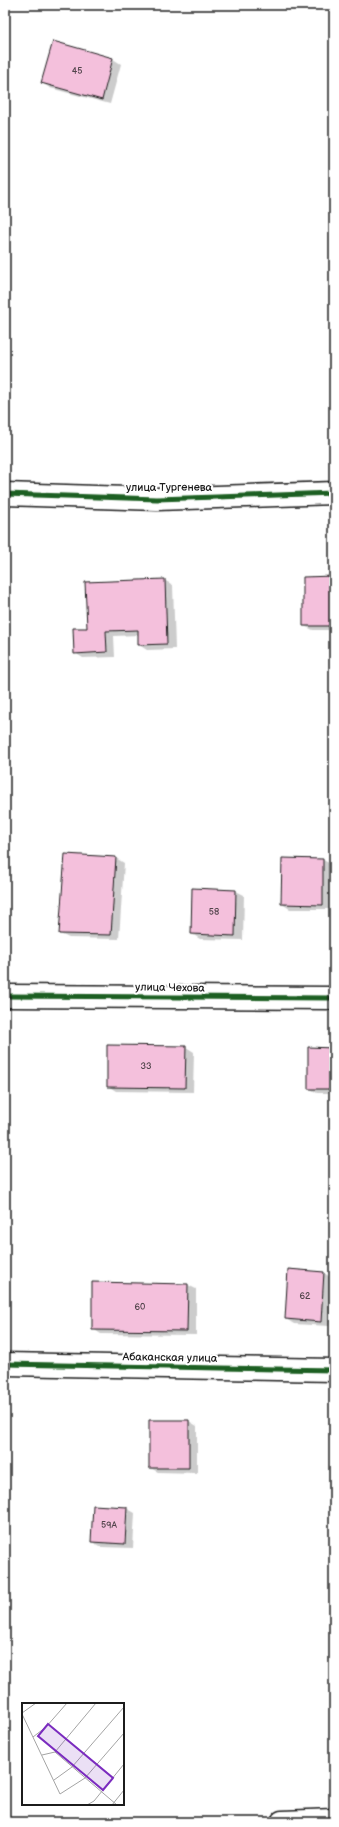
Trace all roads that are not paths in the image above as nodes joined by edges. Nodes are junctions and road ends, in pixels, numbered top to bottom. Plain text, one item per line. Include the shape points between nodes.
1 (334, 493) edge
2 (5, 494) edge
3 (5, 996) edge
4 (334, 998) edge
5 (5, 1364) edge
6 (334, 1370) edge
7 (334, 1820) edge
8 (282, 1822) edge

1 - 2 street, улица Тургенева via 158,499
3 - 4 street, улица Чехова
5 - 6 street, Абаканская улица
7 - 8 street

